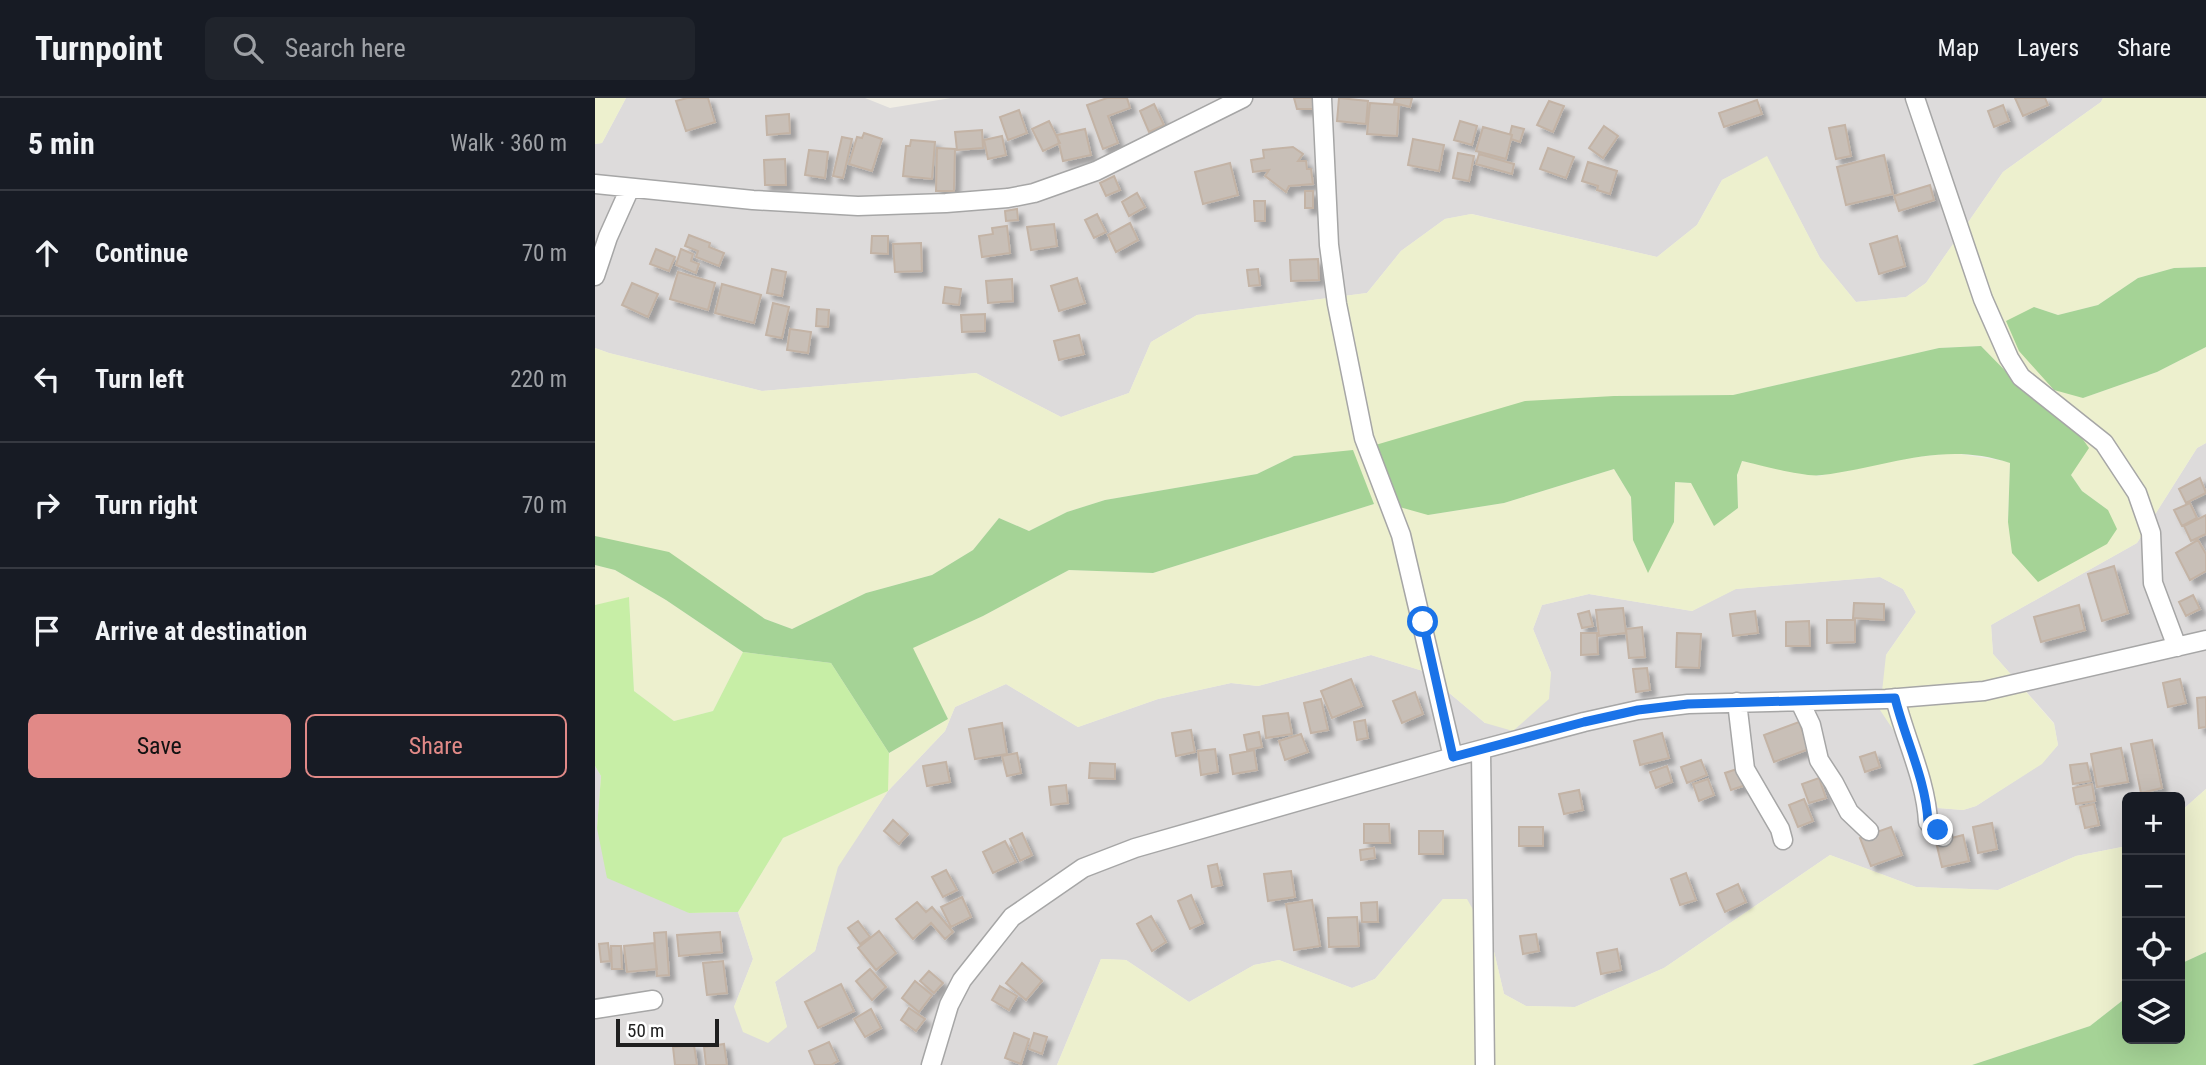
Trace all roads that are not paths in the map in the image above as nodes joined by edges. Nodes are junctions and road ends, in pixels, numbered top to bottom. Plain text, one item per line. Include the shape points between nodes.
1 (1243, 98) edge
2 (1322, 98) edge
3 (1915, 98) edge
4 (595, 184) edge
5 (630, 188) junction
6 (595, 276) edge
7 (2206, 640) edge
8 (2177, 647) junction
9 (1895, 698) junction
10 (1737, 702) junction
11 (1800, 702) junction
12 (1481, 751) junction
13 (1453, 757) junction
14 (1869, 831) dead end
15 (1943, 837) dead end
16 (1783, 841) dead end
17 (653, 1000) dead end
18 (595, 1009) edge
19 (931, 1065) edge
20 (1485, 1065) edge

1 - 5 street via 1096,171 1008,198 858,206
2 - 13 street via 1329,244 1340,318 1364,438 1401,536
3 - 8 street via 1983,299 2009,358 2021,377 2104,443 2137,493 2151,533 2153,583
4 - 5 street
5 - 6 street
7 - 8 street
8 - 9 street via 1984,691
9 - 11 street
9 - 15 street via 1923,786 1928,822
10 - 11 street
10 - 12 street via 1638,710
10 - 16 street via 1745,769
11 - 14 street via 1819,760 1849,812
12 - 13 street
12 - 20 street
13 - 19 street via 1135,848 1083,868 1011,918 985,949 949,1005
17 - 18 street

